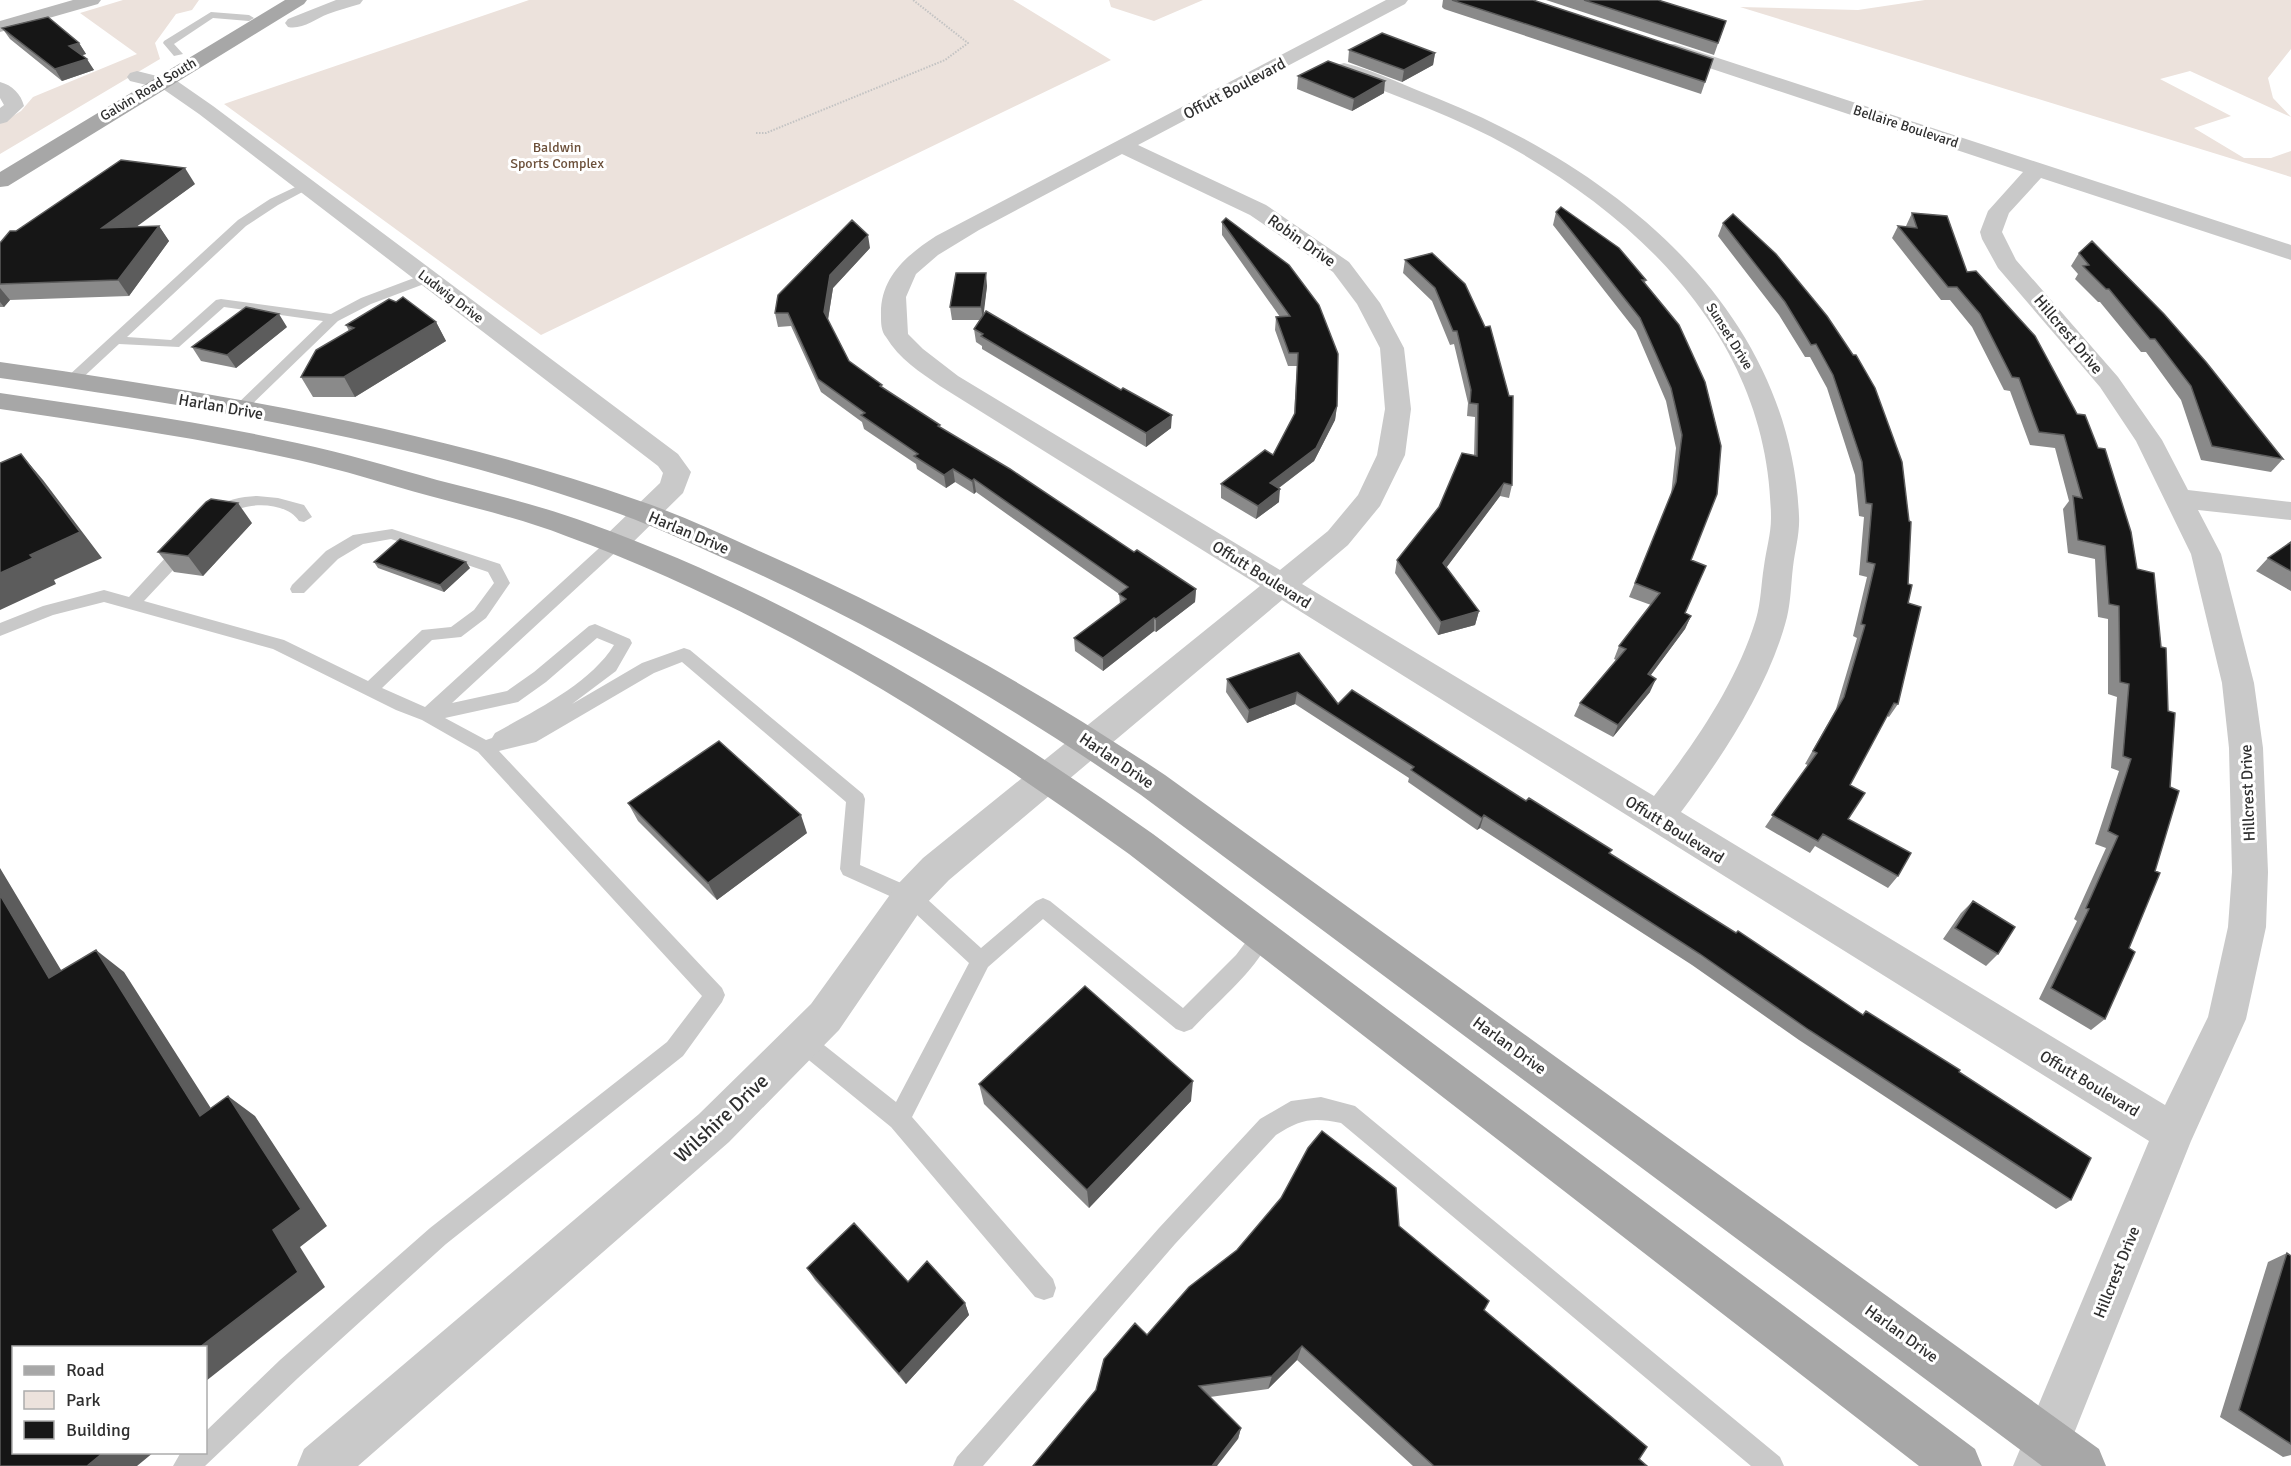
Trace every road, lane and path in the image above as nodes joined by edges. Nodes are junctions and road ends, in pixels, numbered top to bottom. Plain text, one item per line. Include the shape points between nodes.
1 (92, 0) edge
2 (290, 0) edge
3 (298, 0) edge
4 (354, 0) edge
5 (913, 0) edge
6 (1399, 0) edge
7 (294, 23) dead end
8 (0, 27) edge
9 (1646, 41) edge
10 (1300, 53) junction
11 (137, 77) junction
12 (161, 81) junction
13 (0, 88) edge
14 (0, 118) edge
15 (756, 133) dead end
16 (1123, 146) junction
17 (0, 159) edge
18 (2038, 169) junction
19 (0, 181) edge
20 (306, 186) junction
21 (2291, 254) edge
22 (426, 278) junction
23 (333, 318) junction
24 (117, 340) junction
25 (0, 370) edge
26 (72, 380) junction
27 (0, 401) edge
28 (239, 409) junction
29 (2178, 498) junction
30 (2291, 512) edge
31 (647, 514) junction
32 (304, 517) dead end
33 (614, 544) junction
34 (1281, 587) junction
35 (298, 589) dead end
36 (132, 604) junction
37 (0, 630) edge
38 (370, 689) junction
39 (428, 715) junction
40 (1091, 742) junction
41 (484, 747) junction
42 (1048, 777) junction
43 (1657, 818) junction
44 (910, 896) junction
45 (1262, 936) junction
46 (981, 961) junction
47 (802, 1041) junction
48 (899, 1119) junction
49 (2173, 1133) junction
50 (1044, 1288) dead end
51 (207, 1447) edge
52 (199, 1454) edge
53 (2055, 1458) edge
54 (186, 1466) edge
55 (321, 1466) edge
56 (966, 1466) edge
57 (1771, 1466) edge
58 (1958, 1466) edge

1 - 8 main road
2 - 11 main road, Galvin Road South
3 - 12 main road, Galvin Road South
4 - 7 street
5 - 15 path via 968,43 964,48 945,60 766,133
6 - 10 street, Offutt Boulevard
9 - 18 street, Bellaire Boulevard
10 - 16 street, Offutt Boulevard
10 - 43 street, Sunset Drive via 1463,116 1540,155 1580,181 1628,217 1675,260 1715,310 1746,358 1780,453 1786,518 1771,619 1739,699
11 - 12 street, Ludwig Drive
11 - 17 main road, Galvin Road South
12 - 19 main road, Galvin Road South
12 - 20 street, Ludwig Drive
13 - 14 street via 12,98 14,106
16 - 34 street, Robin Drive via 1258,210 1341,267 1368,303 1392,348 1398,409 1391,455 1370,499 1338,538
16 - 34 street, Offutt Boulevard via 971,225 917,258 897,283 893,309 896,334 949,381
18 - 21 street, Bellaire Boulevard
18 - 29 street, Hillcrest Drive via 1993,221 1991,232 1998,250 2109,382 2149,440
20 - 22 street, Ludwig Drive
20 - 24 lane via 242,224
22 - 23 lane
22 - 31 street, Ludwig Drive via 668,460 677,472 673,487
23 - 24 lane via 221,303 174,344
23 - 28 lane
24 - 26 lane
25 - 26 main road, Harlan Drive
26 - 28 main road, Harlan Drive
27 - 33 main road, Harlan Drive via 115,417 295,451 509,508
28 - 31 main road, Harlan Drive via 429,447
29 - 30 street
29 - 49 street, Hillcrest Drive via 2206,554 2238,683 2246,748 2250,872 2247,927 2227,1019
31 - 33 street, Ludwig Drive
31 - 40 main road, Harlan Drive via 868,613 947,655
32 - 36 lane via 299,509 277,501 230,505 203,528
33 - 39 lane
33 - 42 main road, Harlan Drive via 820,636 955,715
34 - 40 street, Robin Drive
34 - 43 street, Offutt Boulevard
35 - 38 lane via 332,555 359,539 392,534 494,568 502,584 480,614 455,633 428,634
36 - 37 lane via 104,596 48,610
36 - 38 lane via 278,644
38 - 39 lane
39 - 41 lane
39 - 41 lane via 512,697 595,630 624,643 610,666 554,708
40 - 42 street, Wilshire Drive
40 - 53 main road, Harlan Drive via 1459,1008
41 - 44 lane via 530,737 648,668 684,654 856,799 850,869
41 - 51 lane via 715,995 675,1049 438,1236
42 - 44 street, Wilshire Drive via 936,869
42 - 45 main road, Harlan Drive
43 - 49 street, Offutt Boulevard
44 - 46 lane
44 - 47 street, Wilshire Drive via 825,1017
45 - 46 lane via 1244,961 1185,1022 1043,907
45 - 58 main road, Harlan Drive
46 - 48 lane
47 - 48 lane
47 - 55 street, Wilshire Drive via 714,1128
48 - 50 lane
49 - 53 street, Hillcrest Drive
52 - 54 lane
56 - 57 lane via 1268,1127 1291,1112 1321,1108 1347,1114

